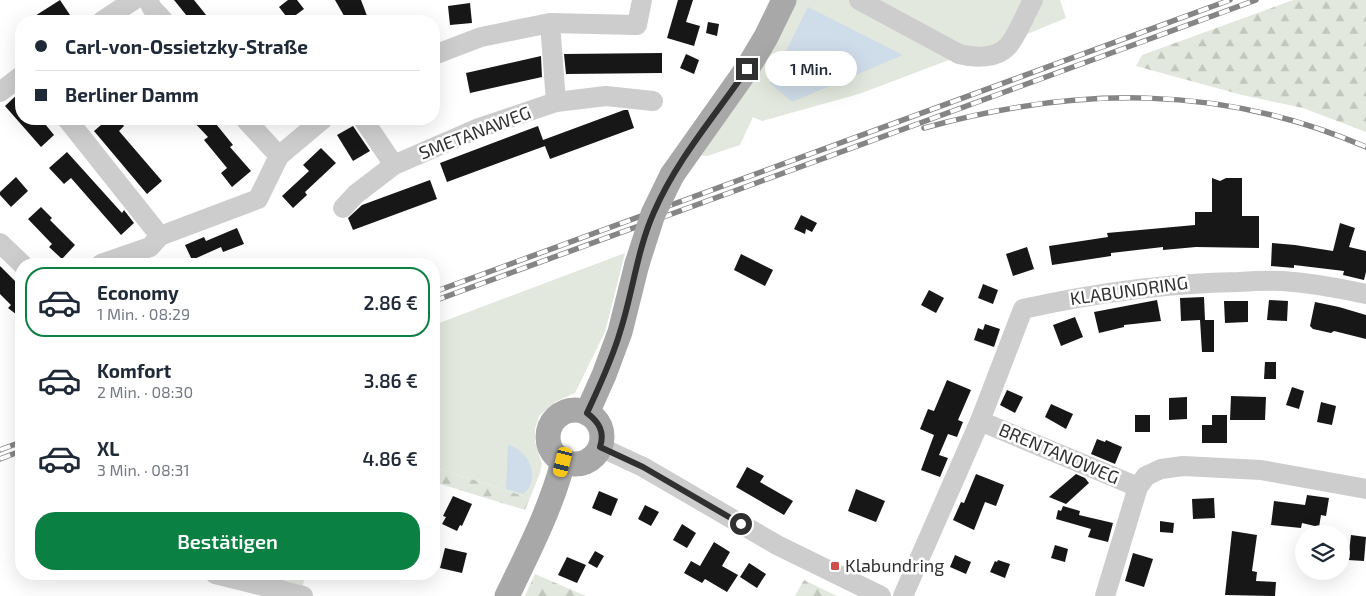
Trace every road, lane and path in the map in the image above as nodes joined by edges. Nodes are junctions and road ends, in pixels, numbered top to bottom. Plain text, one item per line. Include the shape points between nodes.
1 (134, 0) edge
2 (148, 0) edge
3 (642, 0) edge
4 (784, 0) edge
5 (859, 0) edge
6 (1033, 0) edge
7 (111, 15) edge
8 (158, 15) edge
9 (550, 23) junction
10 (440, 53) edge
11 (15, 81) edge
12 (0, 92) edge
13 (653, 101) dead end
14 (556, 102) junction
15 (72, 125) edge
16 (250, 125) edge
17 (316, 125) edge
18 (367, 125) edge
19 (278, 156) junction
20 (394, 165) junction
21 (343, 208) dead end
22 (160, 236) junction
23 (0, 243) edge
24 (16, 258) edge
25 (118, 258) edge
26 (1366, 294) edge
27 (587, 413) junction
28 (980, 421) junction
29 (600, 447) junction
30 (563, 462) junction
31 (1138, 487) junction
32 (1366, 489) edge
33 (239, 580) edge
34 (303, 596) edge
35 (507, 596) edge
36 (881, 596) edge
37 (903, 596) edge
38 (1105, 596) edge

1 - 7 street
2 - 8 street
3 - 9 street via 637,24
4 - 27 main road, bridge via 766,38 672,175 653,214 620,332
5 - 6 street via 959,54 972,57 990,56 1008,47
9 - 10 street via 481,37
9 - 14 street
11 - 12 street
13 - 14 street, SMETANAWEG via 606,96
14 - 20 street, SMETANAWEG via 479,128
15 - 22 street
16 - 19 street
17 - 19 street
18 - 20 street
19 - 22 street via 258,200
20 - 21 street, SMETANAWEG
22 - 25 street via 150,247
23 - 24 street
26 - 28 street, KLABUNDRING via 1281,281 1200,282 1133,288 1023,309
27 - 29 main road via 600,425
27 - 30 main road via 569,410 555,418 548,429 549,446 556,458
28 - 31 street, BRENTANOWEG
28 - 37 street, KLABUNDRING
29 - 30 main road via 585,463
29 - 36 street via 643,467 777,545
30 - 35 main road via 530,549
31 - 32 street via 1146,476 1161,469 1183,466 1261,470
31 - 38 street
33 - 34 street

